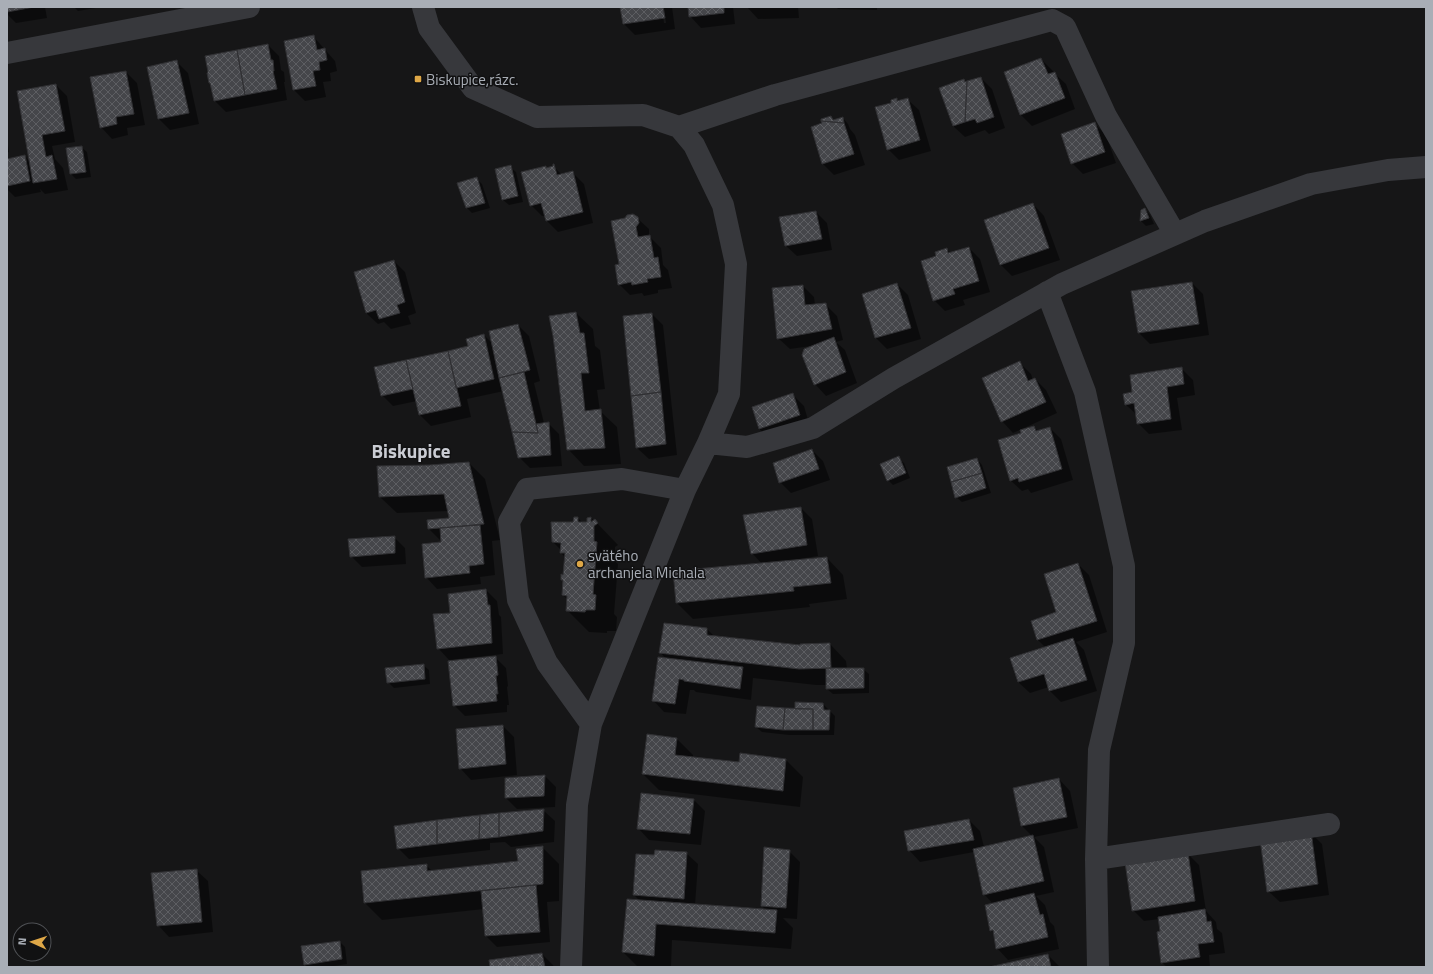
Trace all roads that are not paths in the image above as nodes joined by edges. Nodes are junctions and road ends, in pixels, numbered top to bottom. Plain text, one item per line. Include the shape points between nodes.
1 (249, 7) edge
2 (423, 7) edge
3 (7, 53) edge
4 (679, 127) junction
5 (1426, 168) edge
6 (1175, 234) junction
7 (1047, 292) junction
8 (708, 443) junction
9 (685, 490) junction
10 (591, 724) junction
11 (1329, 824) dead end
12 (1096, 859) junction
13 (571, 967) edge
14 (1098, 967) edge

1 - 3 street
2 - 4 street via 429,28 473,88 537,116 643,115
4 - 6 street via 775,95 1052,20 1065,27 1106,116
4 - 8 street via 694,145 723,205 736,264 730,394
5 - 6 street via 1388,170 1311,184
6 - 7 street
7 - 8 street via 894,378 813,428 748,447
7 - 12 street via 1085,392 1124,566 1124,642 1099,750
8 - 9 street
9 - 10 street
9 - 10 street via 622,479 527,489 509,522 518,600 547,663
10 - 13 street via 577,805
11 - 12 street
12 - 14 street

